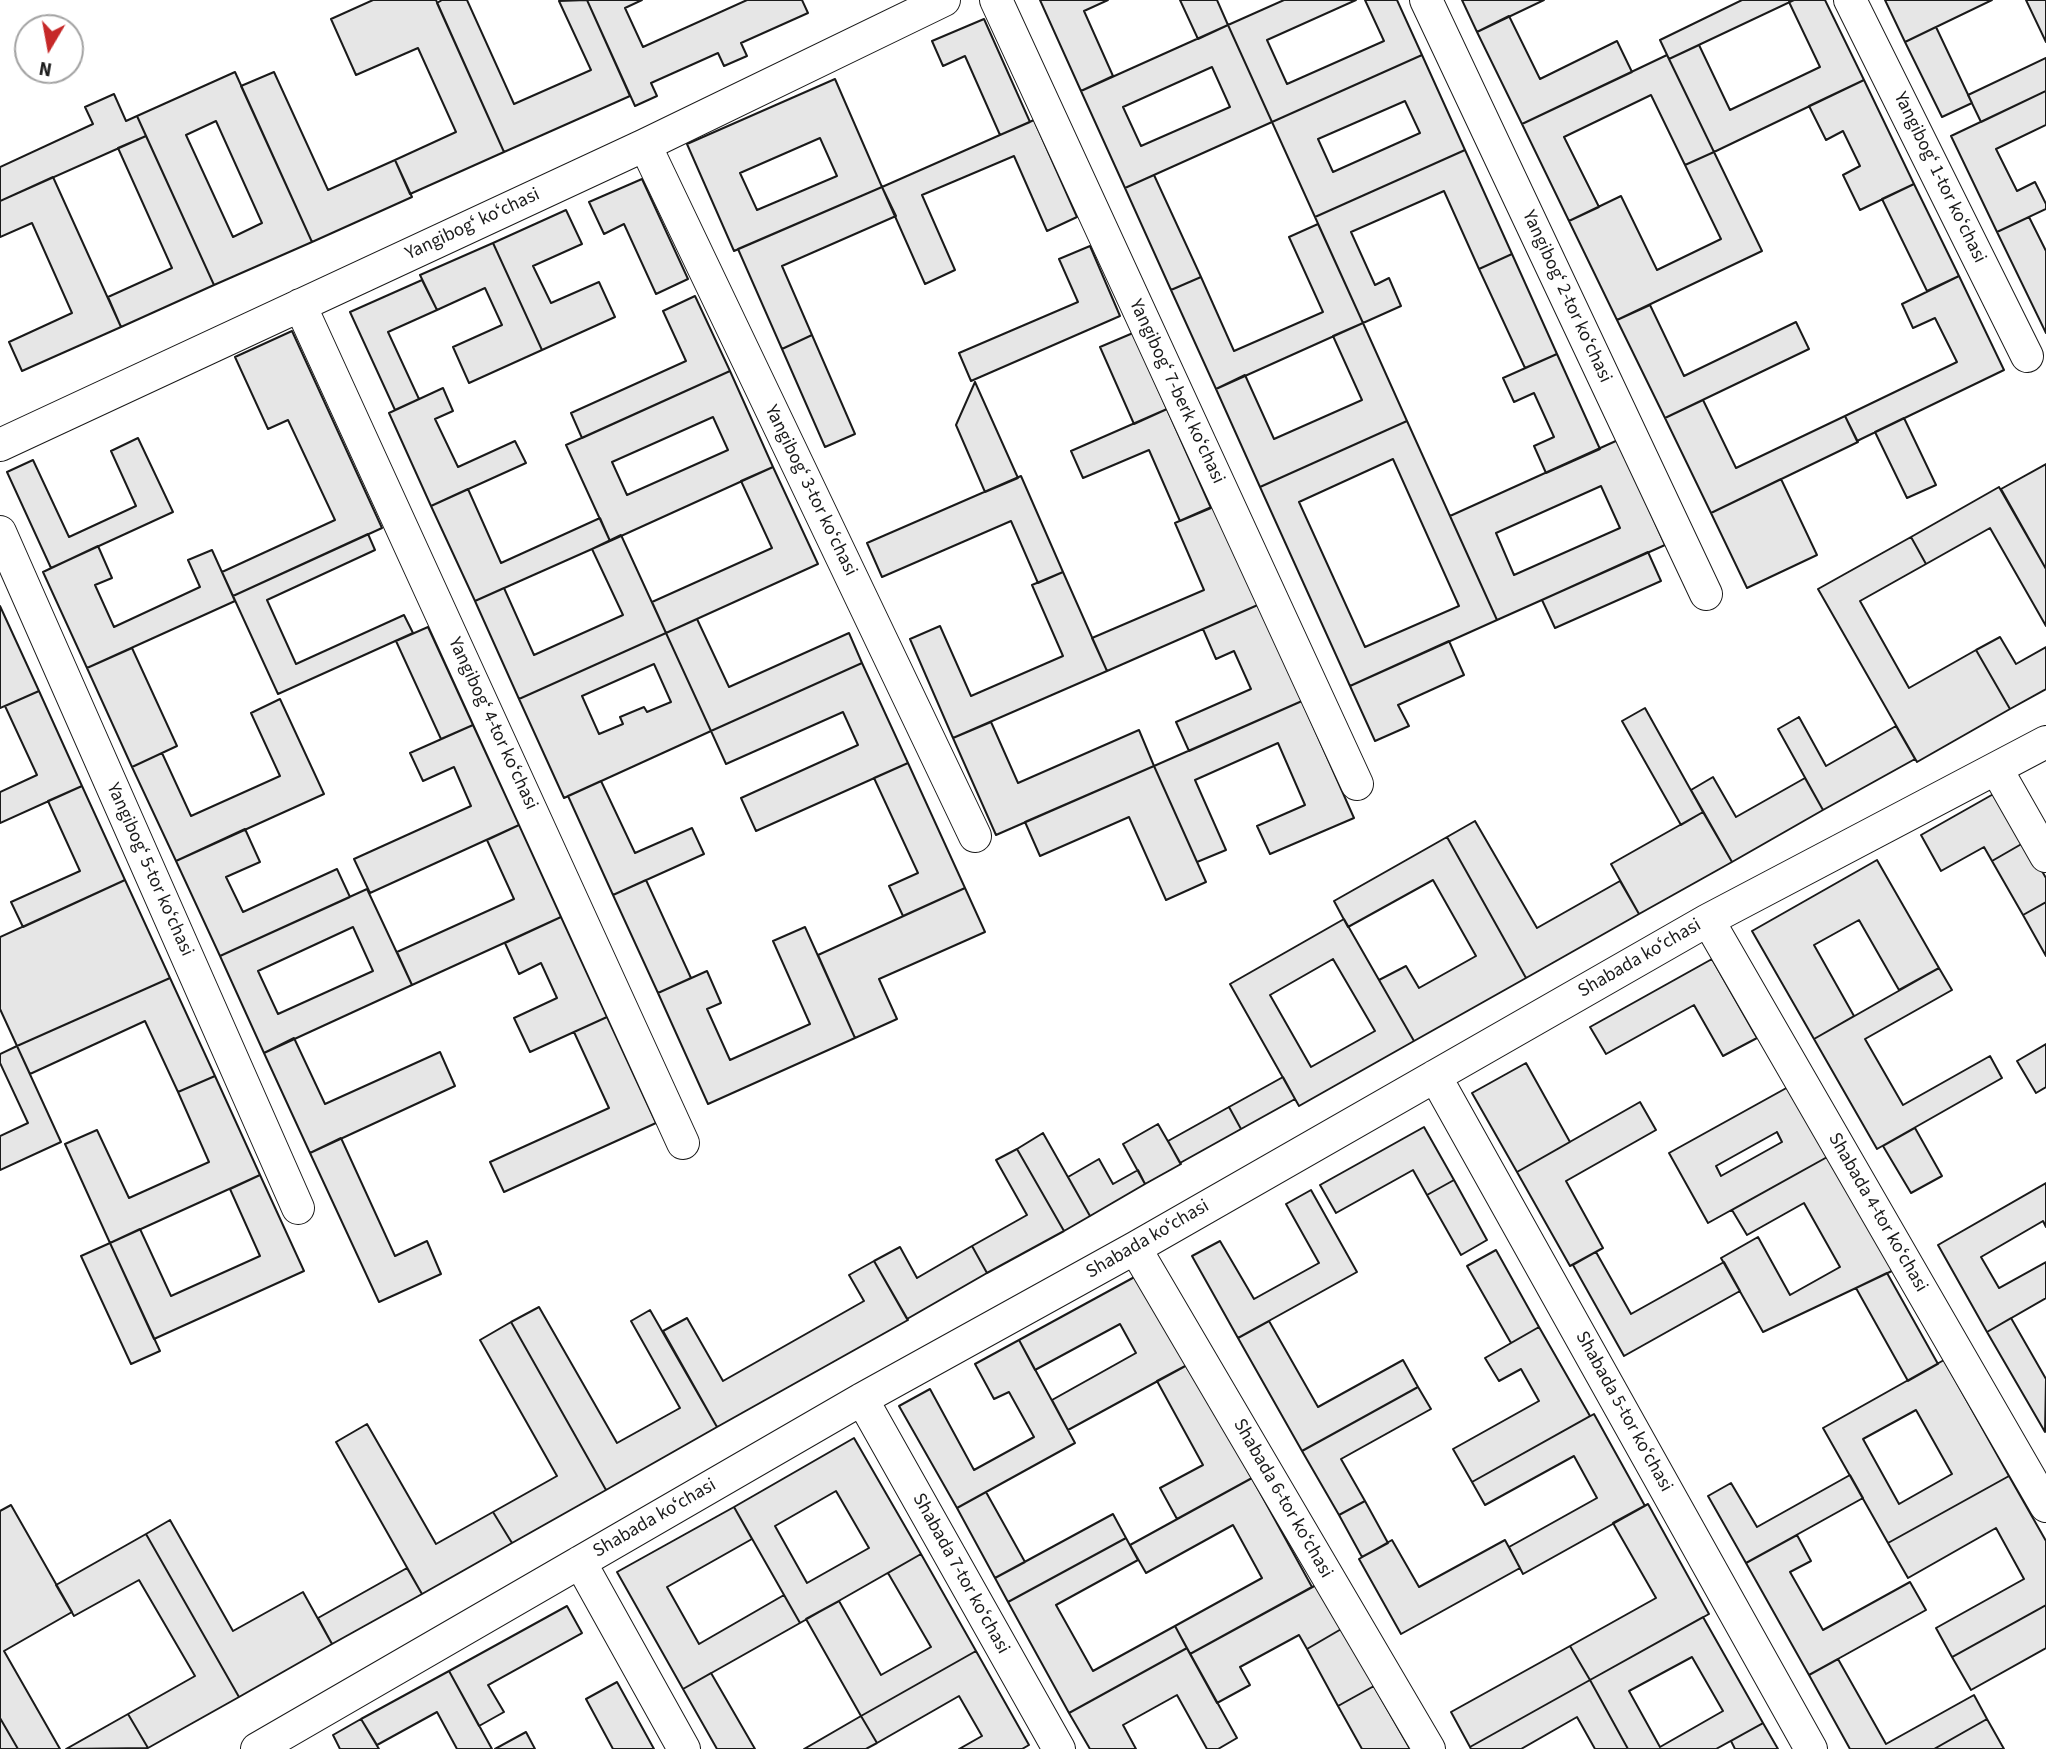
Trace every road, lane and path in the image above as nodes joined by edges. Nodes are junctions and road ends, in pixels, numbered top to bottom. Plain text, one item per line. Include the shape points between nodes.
1 (944, 0) edge
2 (996, 0) edge
3 (1426, 0) edge
4 (1850, 0) edge
5 (645, 145) junction
6 (300, 305) junction
7 (2027, 356) dead end
8 (0, 445) edge
9 (0, 532) edge
10 (1706, 594) dead end
11 (2046, 742) edge
12 (1997, 770) junction
13 (1357, 784) dead end
14 (975, 836) dead end
15 (2046, 856) edge
16 (1708, 920) junction
17 (1435, 1076) junction
18 (683, 1143) dead end
19 (298, 1208) dead end
20 (1135, 1248) junction
21 (862, 1399) junction
22 (2046, 1506) edge
23 (580, 1562) junction
24 (291, 1741) edge
25 (257, 1749) edge
26 (684, 1749) edge
27 (1059, 1749) edge
28 (1429, 1749) edge
29 (1811, 1749) edge

1 - 5 street, Yangibogʻ koʻchasi
2 - 13 street, Yangibogʻ 7-berk koʻchasi
3 - 10 street, Yangibogʻ 2-tor koʻchasi
4 - 7 street, Yangibogʻ 1-tor koʻchasi
5 - 6 street, Yangibogʻ koʻchasi
5 - 14 street, Yangibogʻ 3-tor koʻchasi
6 - 8 street, Yangibogʻ koʻchasi
6 - 18 street, Yangibogʻ 4-tor koʻchasi
9 - 19 street, Yangibogʻ 5-tor koʻchasi
11 - 12 street, Shabada koʻchasi
12 - 15 street
12 - 16 street, Shabada koʻchasi
16 - 17 street, Shabada koʻchasi
16 - 22 street, Shabada 4-tor koʻchasi
17 - 20 street, Shabada koʻchasi
17 - 29 street, Shabada 5-tor koʻchasi
20 - 21 street, Shabada koʻchasi
20 - 28 street, Shabada 6-tor koʻchasi
21 - 23 street, Shabada koʻchasi
21 - 27 street, Shabada 7-tor koʻchasi
23 - 24 street, Shabada koʻchasi
23 - 26 street
24 - 25 street, Shabada koʻchasi

